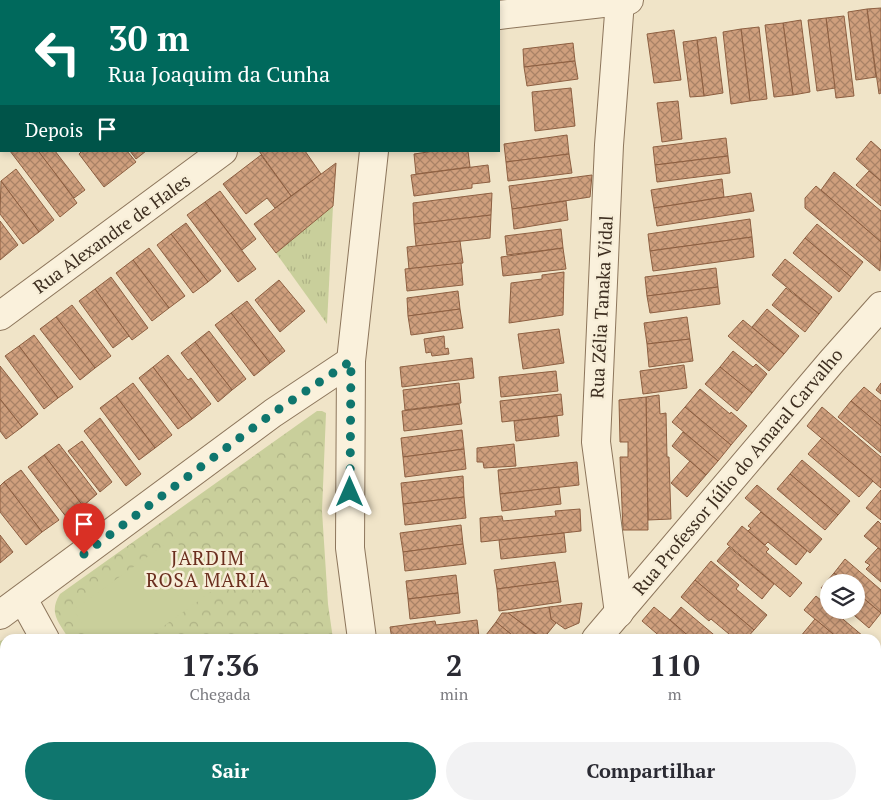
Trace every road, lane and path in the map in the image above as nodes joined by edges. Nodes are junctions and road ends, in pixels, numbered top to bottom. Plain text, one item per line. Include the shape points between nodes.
1 (625, 1) edge
2 (500, 15) edge
3 (222, 152) edge
4 (374, 152) edge
5 (881, 306) edge
6 (0, 316) edge
7 (351, 361) junction
8 (23, 599) junction
9 (619, 613) junction
10 (0, 615) edge
11 (42, 634) edge
12 (361, 634) edge
13 (600, 634) edge

1 - 2 street
1 - 9 street, Rua Zélia Tanaka Vidal via 609,145 596,442
3 - 6 street, Rua Alexandre de Hales
4 - 7 street
5 - 9 street, Rua Professor Júlio do Amaral Carvalho
7 - 8 street via 273,413
7 - 12 street via 350,548
8 - 10 street
8 - 11 street
9 - 13 street, Rua Professor Júlio do Amaral Carvalho

